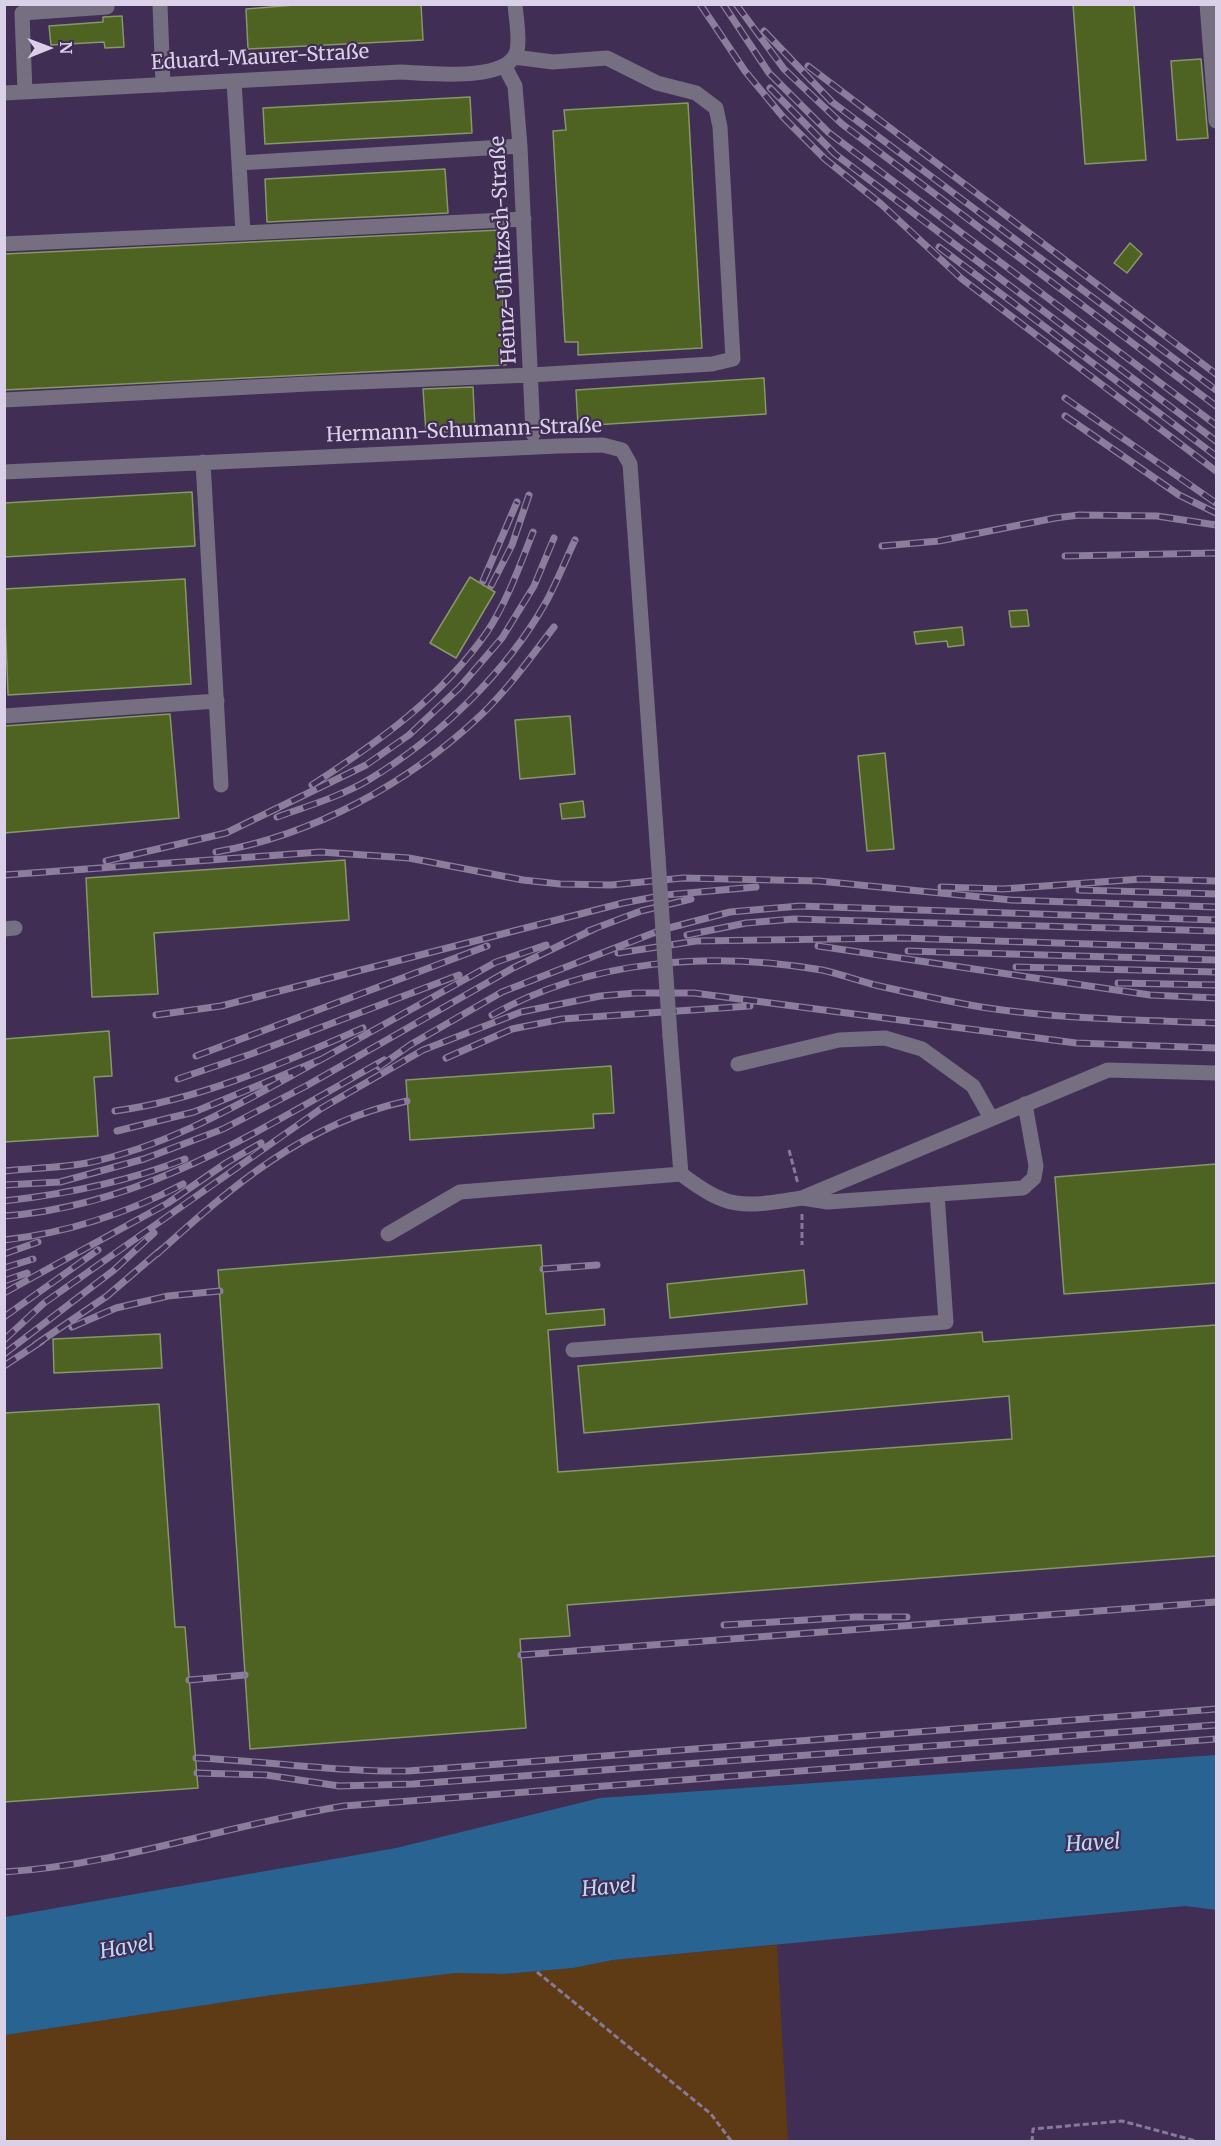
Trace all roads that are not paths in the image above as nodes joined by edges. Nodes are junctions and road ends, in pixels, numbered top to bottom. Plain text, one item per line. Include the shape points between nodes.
1 (106, 4) edge
2 (160, 4) edge
3 (515, 4) edge
4 (1207, 4) edge
5 (509, 62) junction
6 (234, 81) junction
7 (163, 85) junction
8 (25, 92) junction
9 (4, 93) edge
10 (1216, 121) edge
11 (520, 146) junction
12 (239, 163) junction
13 (524, 219) junction
14 (243, 233) junction
15 (4, 244) edge
16 (531, 375) junction
17 (4, 400) edge
18 (533, 434) dead end
19 (204, 462) junction
20 (4, 472) edge
21 (217, 701) junction
22 (4, 716) edge
23 (221, 785) dead end
24 (738, 1064) dead end
25 (1216, 1073) edge
26 (1025, 1104) junction
27 (991, 1118) junction
28 (681, 1174) junction
29 (938, 1194) junction
30 (801, 1198) junction
31 (388, 1234) dead end
32 (573, 1350) dead end

1 - 8 street via 107,7 22,13
2 - 7 street
3 - 5 street, Heinz-Uhlitzsch-Straße via 517,50
4 - 10 street
5 - 6 street, Eduard-Maurer-Straße via 486,72 401,72
5 - 11 street, Heinz-Uhlitzsch-Straße
5 - 16 street, Eduard-Maurer-Straße via 607,58 657,83 696,93 716,108 720,127 733,359 712,364
6 - 7 street, Eduard-Maurer-Straße
6 - 12 street
7 - 8 street, Eduard-Maurer-Straße
8 - 9 street, Eduard-Maurer-Straße
11 - 12 street
11 - 13 street, Heinz-Uhlitzsch-Straße
12 - 14 street
13 - 14 street
13 - 16 street, Heinz-Uhlitzsch-Straße
14 - 15 street
16 - 17 street
16 - 18 street, Heinz-Uhlitzsch-Straße
19 - 20 street, Hermann-Schumann-Straße
19 - 21 street
19 - 28 street, Hermann-Schumann-Straße, bridge via 558,446 603,445 622,450 630,464
21 - 22 street
21 - 23 street
24 - 27 street via 839,1040 885,1038 922,1049 973,1086
25 - 26 street via 1108,1070
26 - 27 street
26 - 29 street via 1036,1166 1034,1178 1023,1188
27 - 30 street
28 - 30 street via 709,1195 748,1206
28 - 31 street via 460,1192
29 - 30 street via 828,1202
29 - 32 street via 946,1322

